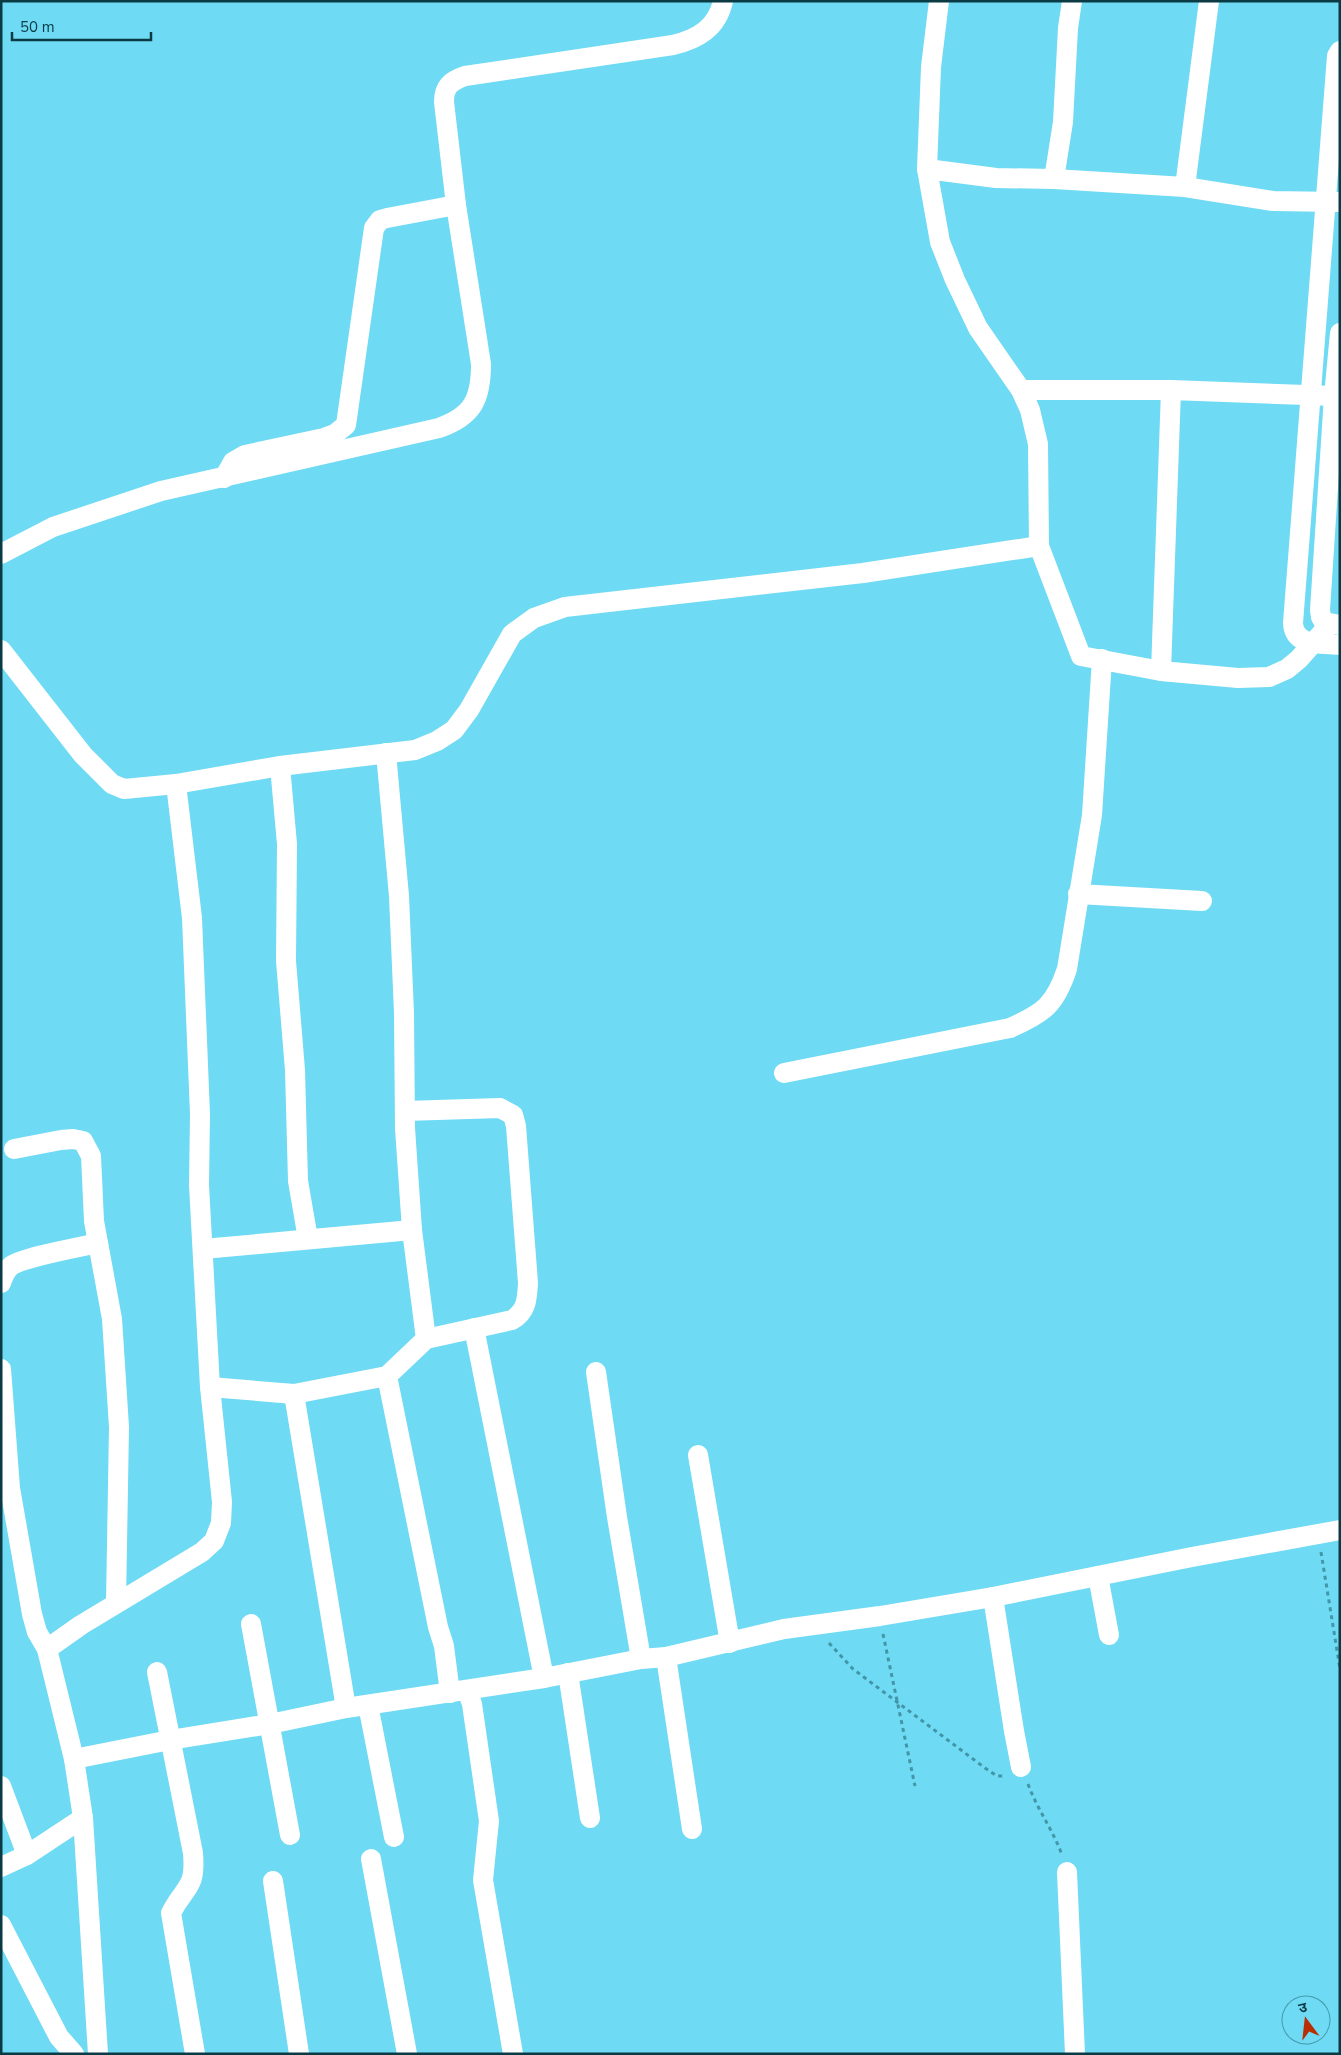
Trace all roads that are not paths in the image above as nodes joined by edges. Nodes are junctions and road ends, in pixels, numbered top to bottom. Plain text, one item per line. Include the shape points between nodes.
1 (723, 1) edge
2 (939, 1) edge
3 (1072, 1) edge
4 (1209, 1) edge
5 (1340, 51) edge
6 (927, 169) junction
7 (1054, 179) junction
8 (1185, 187) junction
9 (1333, 202) edge
10 (456, 205) junction
11 (1340, 334) edge
12 (1021, 390) junction
13 (1171, 390) junction
14 (1311, 395) junction
15 (1334, 396) junction
16 (1306, 460) junction
17 (1335, 460) edge
18 (224, 478) junction
19 (1039, 546) junction
20 (1, 554) edge
21 (1335, 624) edge
22 (1313, 643) junction
23 (1340, 645) edge
24 (1, 650) edge
25 (1102, 659) junction
26 (1160, 671) junction
27 (386, 753) junction
28 (280, 766) junction
29 (176, 784) junction
30 (1078, 894) junction
31 (1202, 901) dead end
32 (784, 1073) dead end
33 (405, 1111) junction
34 (14, 1149) dead end
35 (412, 1230) junction
36 (308, 1239) junction
37 (98, 1243) junction
38 (203, 1249) junction
39 (1, 1283) edge
40 (474, 1328) junction
41 (426, 1339) junction
42 (1, 1369) edge
43 (596, 1372) dead end
44 (387, 1376) junction
45 (210, 1387) junction
46 (294, 1394) junction
47 (698, 1455) dead end
48 (1340, 1530) edge
49 (1098, 1576) junction
50 (993, 1597) junction
51 (116, 1603) junction
52 (251, 1624) dead end
53 (1109, 1635) dead end
54 (730, 1643) junction
55 (47, 1649) junction
56 (666, 1657) junction
57 (641, 1659) junction
58 (157, 1672) dead end
59 (568, 1673) junction
60 (544, 1678) junction
61 (459, 1692) junction
62 (368, 1705) junction
63 (346, 1708) junction
64 (270, 1724) junction
65 (170, 1740) junction
66 (74, 1759) junction
67 (1023, 1770) road end
68 (1, 1786) edge
69 (83, 1818) junction
70 (590, 1818) dead end
71 (692, 1830) dead end
72 (290, 1835) dead end
73 (394, 1837) dead end
74 (27, 1855) junction
75 (371, 1859) dead end
76 (1, 1867) edge
77 (1067, 1872) road end
78 (273, 1881) dead end
79 (1, 1925) edge
80 (74, 2054) edge
81 (98, 2054) edge
82 (195, 2054) edge
83 (299, 2054) edge
84 (407, 2054) edge
85 (513, 2054) edge
86 (1075, 2054) edge

1 - 10 street via 720,14 710,27 700,35 673,46 465,76 450,83 444,93 444,102
2 - 6 street
3 - 7 street via 1063,122
4 - 8 street
5 - 9 street
6 - 7 street via 996,178
6 - 12 street via 940,242 955,280 978,328
7 - 8 street
8 - 9 street via 1273,201
9 - 14 street
10 - 18 street via 387,218 380,220 374,228 346,425 324,438 245,455 233,462
10 - 18 street via 481,364 481,382 472,408 458,420 440,428
11 - 15 street
12 - 13 street
12 - 19 street via 1030,410 1038,444
13 - 14 street
13 - 26 street
14 - 15 street
14 - 16 street
15 - 17 street
16 - 17 street
16 - 22 street via 1293,629 1297,638
17 - 21 street via 1320,610 1324,622
18 - 20 street via 161,491 53,527
19 - 25 street via 1081,656
19 - 27 street via 862,573 565,607 534,618 512,634 454,730 414,750
21 - 22 street
22 - 23 street
22 - 26 street via 1287,669 1269,677 1238,678
24 - 29 street via 112,784 124,789
25 - 26 street
25 - 30 street via 1092,816
27 - 28 street
27 - 33 street via 399,896
28 - 29 street
28 - 36 street via 287,844 286,961 295,1070 298,1181
29 - 38 street via 192,918
30 - 31 street
30 - 32 street via 1067,969 1060,990 1051,1003 1032,1018 1010,1028
33 - 35 street
33 - 40 street via 500,1108 513,1115 528,1283 526,1307 512,1320
34 - 37 street via 62,1140 83,1141 91,1156
35 - 36 street
35 - 41 street
36 - 38 street
37 - 39 street via 24,1260 12,1266
37 - 51 street via 112,1319 119,1427
38 - 45 street
40 - 41 street
40 - 60 street
41 - 44 street
42 - 55 street via 10,1488 32,1614
43 - 57 street
44 - 46 street
44 - 61 street via 438,1628
45 - 46 street
45 - 51 street via 222,1502 221,1523 214,1541 202,1552
46 - 63 street
47 - 54 street
48 - 49 street
49 - 50 street
49 - 53 street
50 - 54 street via 784,1629
50 - 67 street
51 - 55 street
52 - 64 street
54 - 56 street
55 - 66 street
56 - 57 street
56 - 71 street
57 - 59 street
58 - 65 street
59 - 60 street
59 - 70 street
60 - 61 street
61 - 62 street
61 - 85 street via 472,1704 489,1821 483,1880
62 - 63 street
62 - 73 street
63 - 64 street
64 - 65 street
64 - 72 street
65 - 66 street
65 - 82 street via 194,1853 195,1873 189,1888 171,1913
66 - 69 street
68 - 74 street
69 - 74 street
69 - 81 street
74 - 76 street
75 - 84 street
77 - 86 street
78 - 83 street
79 - 80 street via 60,2037

